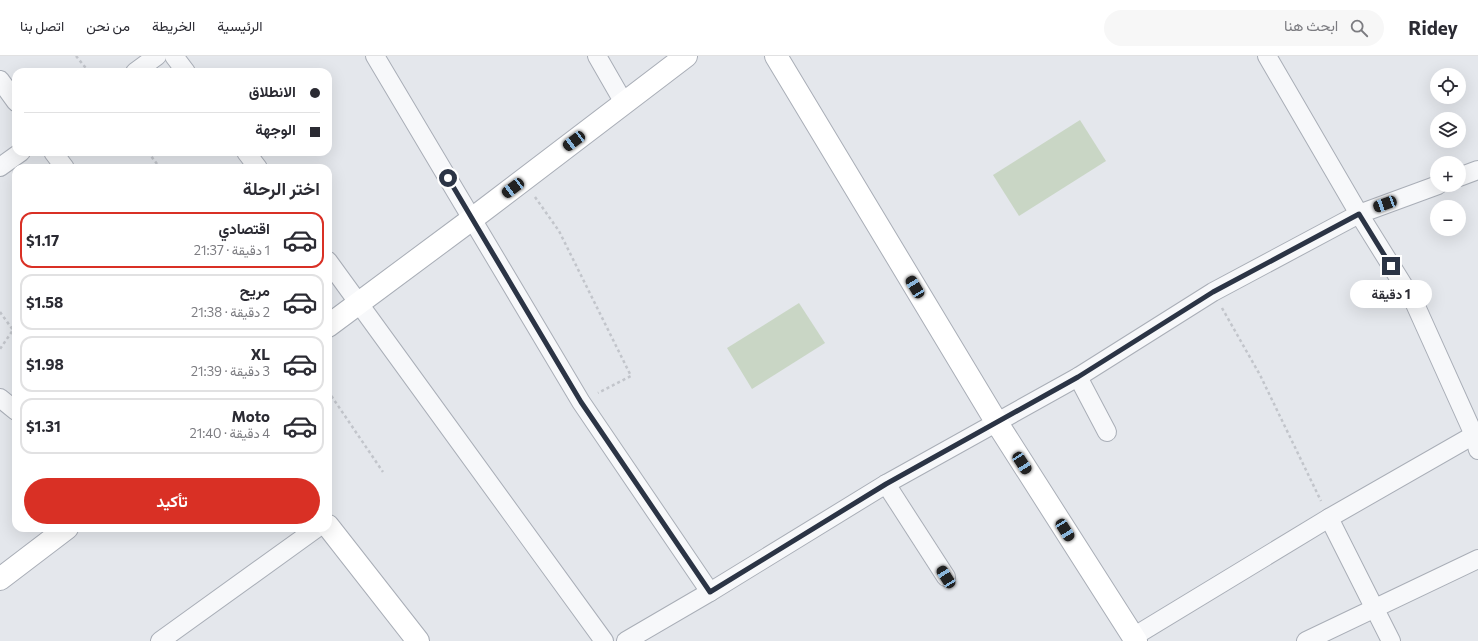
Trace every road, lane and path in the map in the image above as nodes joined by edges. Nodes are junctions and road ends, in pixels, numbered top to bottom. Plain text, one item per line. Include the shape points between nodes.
1 (76, 56) edge
2 (157, 56) edge
3 (174, 56) edge
4 (375, 56) edge
5 (597, 56) edge
6 (686, 56) edge
7 (776, 56) edge
8 (1267, 56) edge
9 (86, 68) edge
10 (140, 68) edge
11 (183, 68) edge
12 (0, 80) edge
13 (12, 96) edge
14 (624, 102) junction
15 (15, 156) edge
16 (0, 167) edge
17 (1478, 170) edge
18 (1466, 174) edge
19 (523, 180) junction
20 (1430, 188) edge
21 (1359, 214) junction
22 (472, 219) junction
23 (332, 266) edge
24 (1213, 292) junction
25 (359, 302) junction
26 (0, 312) edge
27 (332, 323) edge
28 (12, 329) edge
29 (12, 331) edge
30 (0, 349) edge
31 (1078, 377) junction
32 (332, 397) edge
33 (0, 398) edge
34 (581, 402) junction
35 (12, 408) edge
36 (997, 423) junction
37 (1107, 432) dead end
38 (1476, 443) edge
39 (383, 472) dead end
40 (886, 484) junction
41 (1328, 518) junction
42 (332, 531) edge
43 (62, 532) edge
44 (311, 532) edge
45 (1478, 559) edge
46 (946, 577) dead end
47 (0, 580) edge
48 (710, 592) junction
49 (1375, 608) junction
50 (1134, 639) edge
51 (160, 641) edge
52 (418, 641) edge
53 (604, 641) edge
54 (626, 641) edge
55 (1306, 641) edge
56 (1391, 641) edge

1 - 9 path
2 - 10 street
3 - 11 street
4 - 22 street
5 - 14 street
6 - 14 street
7 - 36 street
8 - 21 street
12 - 13 street
14 - 19 street
15 - 16 street
17 - 18 street
19 - 22 street
19 - 34 path via 559,231 631,376
20 - 21 street
21 - 24 street
21 - 38 street via 1416,304
22 - 25 street
22 - 34 street
23 - 25 street
24 - 31 street
24 - 41 path via 1260,375
25 - 27 street
25 - 53 street
26 - 28 path
29 - 30 path
31 - 36 street
31 - 37 street
32 - 39 path
33 - 35 street
34 - 48 street
36 - 40 street
36 - 50 street
38 - 41 street
40 - 46 street
40 - 48 street
41 - 49 street
41 - 50 street
42 - 52 street
43 - 47 street
44 - 51 street
45 - 49 street
48 - 54 street
49 - 55 street
49 - 56 street

